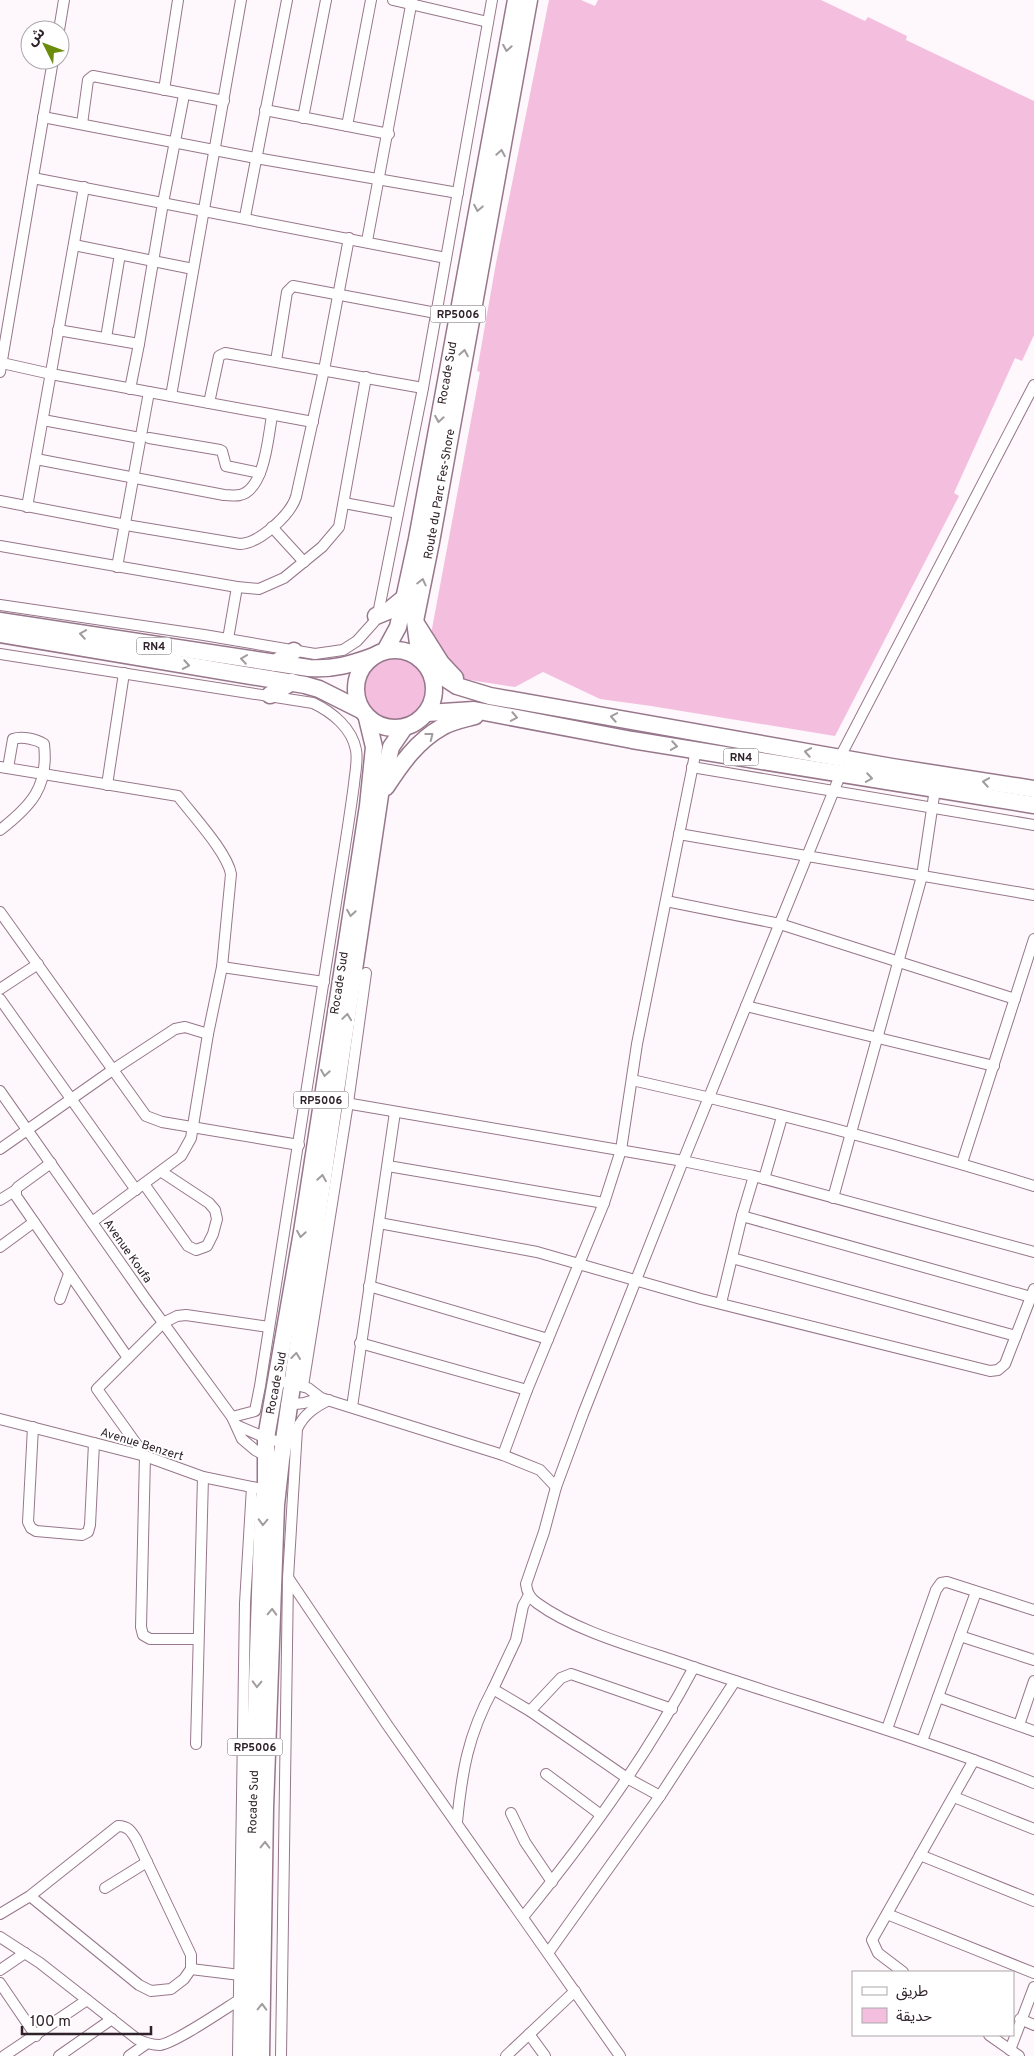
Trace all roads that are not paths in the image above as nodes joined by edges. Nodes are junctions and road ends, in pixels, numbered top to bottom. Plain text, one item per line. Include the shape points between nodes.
1 (64, 0) edge
2 (178, 0) edge
3 (241, 0) edge
4 (287, 0) edge
5 (326, 0) edge
6 (371, 0) edge
7 (393, 0) edge
8 (492, 0) edge
9 (516, 0) edge
10 (529, 0) edge
11 (412, 2) edge
12 (61, 20) edge
13 (488, 22) junction
14 (51, 70) edge
15 (164, 90) junction
16 (184, 95) junction
17 (224, 101) junction
18 (265, 110) junction
19 (43, 117) junction
20 (303, 118) junction
21 (82, 124) junction
22 (347, 126) junction
23 (388, 134) junction
24 (176, 142) junction
25 (215, 150) junction
26 (256, 158) junction
27 (33, 178) junction
28 (380, 180) junction
29 (84, 188) junction
30 (458, 194) junction
31 (163, 203) junction
32 (203, 210) junction
33 (245, 217) junction
34 (349, 238) junction
35 (368, 241) junction
36 (74, 245) junction
37 (120, 254) junction
38 (446, 258) junction
39 (154, 261) junction
40 (193, 269) junction
41 (339, 293) junction
42 (436, 313) junction
43 (58, 330) junction
44 (106, 338) junction
45 (140, 344) junction
46 (276, 361) junction
47 (1, 368) edge
48 (324, 370) junction
49 (51, 374) junction
50 (366, 377) junction
51 (1034, 385) edge
52 (130, 388) junction
53 (423, 388) junction
54 (149, 392) junction
55 (171, 396) junction
56 (209, 403) junction
57 (272, 416) junction
58 (42, 420) junction
59 (313, 422) junction
60 (145, 438) junction
61 (36, 459) junction
62 (260, 473) junction
63 (133, 478) junction
64 (0, 501) edge
65 (344, 502) junction
66 (27, 506) junction
67 (398, 513) junction
68 (126, 526) junction
69 (272, 527) junction
70 (0, 546) edge
71 (304, 562) junction
72 (118, 567) junction
73 (237, 587) junction
74 (404, 598) junction
75 (0, 605) edge
76 (376, 616) junction
77 (0, 621) edge
78 (415, 621) junction
79 (0, 634) edge
80 (228, 639) junction
81 (294, 651) junction
82 (379, 653) junction
83 (0, 654) edge
84 (275, 663) junction
85 (424, 663) junction
86 (124, 673) junction
87 (292, 682) junction
88 (471, 691) junction
89 (270, 696) junction
90 (489, 712) junction
91 (427, 713) junction
92 (364, 714) junction
93 (404, 728) junction
94 (696, 750) junction
95 (841, 765) junction
96 (692, 767) junction
97 (4, 768) edge
98 (43, 774) junction
99 (354, 779) junction
100 (371, 779) junction
101 (106, 784) junction
102 (935, 789) junction
103 (1034, 789) edge
104 (833, 792) junction
105 (380, 795) junction
106 (1034, 805) edge
107 (932, 809) junction
108 (357, 822) junction
109 (1034, 826) edge
110 (0, 830) edge
111 (679, 834) junction
112 (807, 857) junction
113 (922, 876) junction
114 (1034, 896) edge
115 (666, 901) junction
116 (0, 912) edge
117 (780, 924) junction
118 (1034, 938) edge
119 (897, 961) junction
120 (38, 964) junction
121 (222, 967) junction
122 (366, 973) dead end
123 (324, 982) junction
124 (0, 989) edge
125 (1015, 998) junction
126 (0, 1000) edge
127 (746, 1006) junction
128 (208, 1034) junction
129 (876, 1037) junction
130 (994, 1066) junction
131 (114, 1069) junction
132 (632, 1080) junction
133 (0, 1092) edge
134 (709, 1098) junction
135 (71, 1099) junction
136 (341, 1102) junction
137 (395, 1112) junction
138 (782, 1117) junction
139 (192, 1126) junction
140 (28, 1129) junction
141 (850, 1133) junction
142 (299, 1145) junction
143 (0, 1149) edge
144 (621, 1150) junction
145 (682, 1161) junction
146 (51, 1163) junction
147 (962, 1164) junction
148 (388, 1166) junction
149 (162, 1172) junction
150 (759, 1178) junction
151 (1034, 1186) edge
152 (140, 1187) junction
153 (16, 1190) junction
154 (832, 1198) junction
155 (0, 1200) edge
156 (604, 1203) junction
157 (742, 1216) junction
158 (34, 1222) junction
159 (92, 1222) junction
160 (379, 1223) junction
161 (0, 1247) edge
162 (1034, 1252) edge
163 (732, 1258) junction
164 (580, 1264) junction
165 (69, 1274) junction
166 (635, 1280) junction
167 (369, 1286) junction
168 (1032, 1293) edge
169 (60, 1299) dead end
170 (720, 1303) junction
171 (164, 1323) junction
172 (269, 1327) junction
173 (1016, 1336) junction
174 (548, 1339) junction
175 (360, 1343) junction
176 (128, 1358) junction
177 (276, 1380) junction
178 (298, 1385) junction
179 (527, 1390) junction
180 (325, 1399) junction
181 (289, 1404) junction
182 (271, 1407) junction
183 (352, 1407) junction
184 (255, 1411) junction
185 (0, 1419) edge
186 (234, 1421) junction
187 (33, 1427) junction
188 (266, 1438) junction
189 (94, 1443) junction
190 (283, 1443) junction
191 (503, 1455) junction
192 (145, 1456) junction
193 (273, 1458) junction
194 (203, 1477) junction
195 (556, 1487) junction
196 (265, 1489) junction
197 (282, 1548) junction
198 (288, 1578) junction
199 (976, 1592) junction
200 (529, 1595) junction
201 (1034, 1610) edge
202 (960, 1636) junction
203 (198, 1640) junction
204 (1034, 1660) edge
205 (694, 1667) junction
206 (735, 1681) junction
207 (1034, 1681) edge
208 (493, 1689) junction
209 (938, 1697) junction
210 (672, 1709) junction
211 (530, 1711) junction
212 (1018, 1725) junction
213 (887, 1729) junction
214 (1034, 1731) edge
215 (922, 1741) junction
216 (196, 1744) dead end
217 (974, 1760) junction
218 (546, 1774) dead end
219 (627, 1778) junction
220 (1034, 1783) edge
221 (660, 1796) junction
222 (954, 1797) junction
223 (511, 1813) dead end
224 (601, 1815) junction
225 (457, 1822) junction
226 (1034, 1829) edge
227 (920, 1855) junction
228 (147, 1862) junction
229 (552, 1882) junction
230 (105, 1888) dead end
231 (30, 1896) junction
232 (1034, 1901) edge
233 (0, 1914) edge
234 (887, 1914) junction
235 (523, 1917) junction
236 (0, 1937) edge
237 (548, 1953) junction
238 (25, 1954) junction
239 (191, 1969) junction
240 (0, 1970) edge
241 (902, 1971) edge
242 (1034, 1973) edge
243 (240, 1976) junction
244 (0, 1983) edge
245 (1034, 1987) edge
246 (575, 1991) junction
247 (87, 2000) junction
248 (239, 2000) junction
249 (112, 2019) junction
250 (1020, 2019) junction
251 (1034, 2024) edge
252 (529, 2034) junction
253 (36, 2036) junction
254 (990, 2036) edge
255 (146, 2044) junction
256 (0, 2052) edge
257 (1014, 2053) edge
258 (3, 2056) edge
259 (59, 2056) edge
260 (129, 2056) edge
261 (238, 2056) edge
262 (248, 2056) edge
263 (261, 2056) edge
264 (281, 2056) edge
265 (506, 2056) edge
266 (545, 2056) edge
267 (620, 2056) edge

1 - 12 street
2 - 15 street
3 - 17 street
4 - 18 street
5 - 20 street
6 - 22 street
7 - 11 street
8 - 13 street
9 -> 74 main road, Rocade Sud / RP5006
78 -> 10 main road, Route du Parc Fes-Shore / RP5006
11 - 13 street
11 - 23 street
13 - 30 street
14 - 19 street
15 - 16 street
15 - 21 street via 93,76 88,80
16 - 17 street
16 - 24 street
17 - 25 street
18 - 20 street
18 - 26 street
19 - 21 street
19 - 27 street
20 - 22 street
21 - 24 street
22 - 23 street
23 - 28 street
24 - 25 street
24 - 31 street
25 - 26 street
25 - 32 street
26 - 28 street
26 - 33 street
27 - 29 street
27 - 47 street
28 - 30 street
28 - 35 street
29 - 31 street
29 - 36 street
30 - 38 street
31 - 32 street
31 - 39 street
32 - 33 street
32 - 40 street
33 - 34 street
34 - 35 street
34 - 41 street
35 - 38 street
36 - 37 street
36 - 43 street
37 - 39 street
37 - 44 street
38 - 42 street
39 - 40 street
39 - 45 street
40 - 55 street
41 - 42 street
41 - 46 street via 289,288
41 - 48 street
42 - 53 street
43 - 44 street
43 - 49 street
44 - 45 street
45 - 52 street
46 - 48 street
46 - 56 street via 222,354
47 - 49 street
48 - 50 street
48 - 59 street
49 - 52 street
49 - 58 street
50 - 53 street
50 - 65 street
51 - 95 street
52 - 54 street
53 - 67 street
54 - 55 street
54 - 60 street
55 - 56 street
56 - 57 street
57 - 59 street
57 - 62 street
58 - 60 street
58 - 61 street
59 - 69 street via 294,505
60 - 62 street via 220,450 226,466
60 - 63 street
61 - 63 street
61 - 66 street
62 - 63 street via 247,491 233,496
63 - 68 street
64 - 66 street
65 - 67 street
65 - 71 street via 342,519 334,536
66 - 68 street
67 - 76 street
68 - 69 street via 240,544 251,542
68 - 72 street
69 - 71 street
70 - 72 street
71 - 73 street via 265,588
72 - 73 street
73 - 80 street
74 - 76 main road
74 - 82 main road, Rocade Sud / RP5006 via 398,627
75 - 80 street
76 - 81 street via 365,633 342,650 315,654
84 -> 77 main road, RN4
78 - 85 main road, Route du Parc Fes-Shore / RP5006
78 - 88 main road via 449,673
79 -> 87 main road, RN4
80 - 81 street
81 - 84 main road
82 - 84 main road, RN4 via 324,669
82 - 85 main road, RN4 via 410,652
82 - 92 main road via 364,664 355,686 356,699
83 - 86 street
85 - 88 main road, RN4 via 449,682
85 - 91 main road via 434,686
86 - 89 street
86 - 101 street
87 - 89 main road
87 - 92 main road, RN4 via 319,689
95 -> 88 main road, RN4
89 - 99 street via 312,703 340,721 356,749
90 - 91 main road, RN4
90 -> 94 main road, RN4
105 -> 90 main road via 411,752 433,732 450,723
91 - 93 main road
92 - 93 main road, RN4 via 373,723 388,728
92 - 100 main road, Rocade Sud / RP5006 via 374,747
93 - 105 main road, Rocade Sud / RP5006 via 391,747
94 - 95 main road, RN4
94 - 96 street
95 -> 102 main road, RN4
103 -> 95 main road, RN4
95 - 104 street
96 - 104 street
96 - 111 street
97 - 98 street
97 - 98 street via 11,742 19,738 44,744
98 - 101 street
98 - 110 street via 39,789 28,806
99 - 100 street
99 - 108 street
100 - 108 main road, Rocade Sud / RP5006
101 - 121 street via 178,796 230,865 232,881
102 - 106 main road, RN4
102 - 107 street
104 - 107 street
104 - 112 street
136 -> 105 main road, Rocade Sud / RP5006
107 - 109 street
107 - 113 street
108 - 123 street
108 -> 177 main road, Rocade Sud / RP5006 via 297,1261
111 - 112 street
111 - 115 street
112 - 113 street
112 - 117 street
113 - 114 street
113 - 119 street
115 - 117 street
115 - 132 street
116 - 120 street
117 - 119 street
117 - 127 street
118 - 125 street
119 - 125 street
119 - 129 street
120 - 124 street
120 - 131 street
121 - 123 street
121 - 128 street
122 - 136 street
123 - 142 street
125 - 130 street
126 - 135 street
127 - 129 street
127 - 134 street
128 - 131 street via 185,1027 175,1029
128 - 139 street
129 - 130 street
129 - 141 street
130 - 147 street
131 - 135 street
131 - 139 street via 146,1116
132 - 134 street
132 - 144 street
133 - 140 street, Avenue Koufa
134 - 138 street
134 - 145 street
135 - 140 street
135 - 152 street
136 - 137 street
136 - 178 main road, Rocade Sud / RP5006
137 - 144 street
137 - 148 street
138 - 141 street
138 - 150 street
139 - 142 street
139 - 149 street via 187,1148
140 - 143 street
140 - 146 street, Avenue Koufa
141 - 147 street
141 - 154 street
142 - 172 street
144 - 145 street
144 - 156 street
145 - 150 street
145 - 166 street
146 - 153 street
146 - 159 street, Avenue Koufa
147 - 151 street
148 - 156 street
148 - 160 street
149 - 152 street
149 - 152 street via 209,1202 215,1210 217,1219 207,1246 196,1250 188,1246
150 - 154 street
150 - 157 street
152 - 159 street
153 - 155 street
153 - 158 street via 16,1196
154 - 162 street
156 - 164 street
157 - 163 street
157 - 168 street
158 - 161 street
158 - 165 street
159 - 171 street, Avenue Koufa
160 - 164 street via 537,1252
160 - 167 street
163 - 170 street
163 - 173 street
164 - 166 street
164 - 174 street
165 - 169 street
165 - 176 street
166 - 170 street
166 - 195 street
167 - 174 street
167 - 175 street
168 - 173 street
170 - 173 street via 990,1371 1005,1364
171 - 172 street via 186,1315
171 - 176 street
171 - 186 street, Avenue Koufa
172 - 184 street
174 - 179 street
175 - 179 street
175 - 183 street
176 - 192 street via 97,1390
177 - 178 street
177 - 182 main road, Rocade Sud / RP5006
178 - 180 street
178 - 181 main road, Rocade Sud / RP5006
179 - 191 street
180 - 181 street
180 - 183 street
180 - 197 street via 304,1416 297,1429
181 - 182 street
181 - 190 main road, Rocade Sud / RP5006
182 - 184 street
182 - 188 main road, Rocade Sud / RP5006
183 - 191 street
184 - 186 street
185 - 187 street, Avenue Benzert
186 - 188 street
186 - 193 street, Avenue Koufa via 242,1439
187 - 189 street, Avenue Benzert
187 - 189 street via 28,1522 36,1531 88,1532
188 - 190 street
188 - 193 main road, Rocade Sud / RP5006
189 - 192 street, Avenue Benzert
190 - 193 main road, Rocade Sud / RP5006
191 - 195 street via 540,1470
192 - 194 street, Avenue Benzert
192 - 203 street via 143,1635 150,1639
193 - 196 main road, Rocade Sud / RP5006
194 - 196 street, Avenue Benzert
194 - 203 street
195 - 200 street via 526,1584
196 - 197 main road, Rocade Sud / RP5006
196 - 243 street via 244,1612
196 -> 262 main road, Rocade Sud / RP5006 via 253,1797
197 - 198 street
263 -> 197 main road, Rocade Sud / RP5006 via 265,1808
198 - 225 street
198 - 264 street
199 - 201 street
199 - 202 street
199 - 213 street via 947,1582 936,1590
200 - 205 street via 537,1604 592,1631
200 - 208 street via 523,1606 516,1640
202 - 204 street
202 - 209 street
203 - 216 street
205 - 206 street
205 - 210 street
206 - 213 street
206 - 221 street
207 - 212 street
208 - 211 street
208 - 225 street via 468,1748 461,1778
209 - 212 street
209 - 215 street
210 - 211 street via 571,1674 561,1678
210 - 219 street
211 - 219 street
212 - 214 street
213 - 215 street
215 - 217 street
217 - 220 street
217 - 222 street
218 - 224 street
219 - 221 street
219 - 224 street
221 - 237 street
222 - 226 street
222 - 227 street
223 - 229 street via 525,1842
224 - 229 street
225 - 235 street
227 - 232 street
227 - 234 street
228 - 230 street
228 - 231 street via 131,1830 118,1826
228 - 239 street via 191,1955
229 - 235 street
231 - 233 street
231 - 239 street via 139,1985 151,1991 171,1989
234 - 241 street via 872,1940 878,1953
234 - 242 street
235 - 237 street
236 - 238 street
237 - 246 street
238 - 240 street
238 - 247 street
239 - 243 street
243 - 248 street
244 - 253 street
245 - 250 street
246 - 252 street
246 - 267 street
247 - 249 street
247 - 253 street
248 - 255 street via 174,2040 161,2045
248 - 261 street
249 - 255 street
249 - 259 street
250 - 251 street
250 - 257 street
252 - 265 street
252 - 266 street
253 - 258 street
254 - 257 street
255 - 260 street
256 - 258 street

